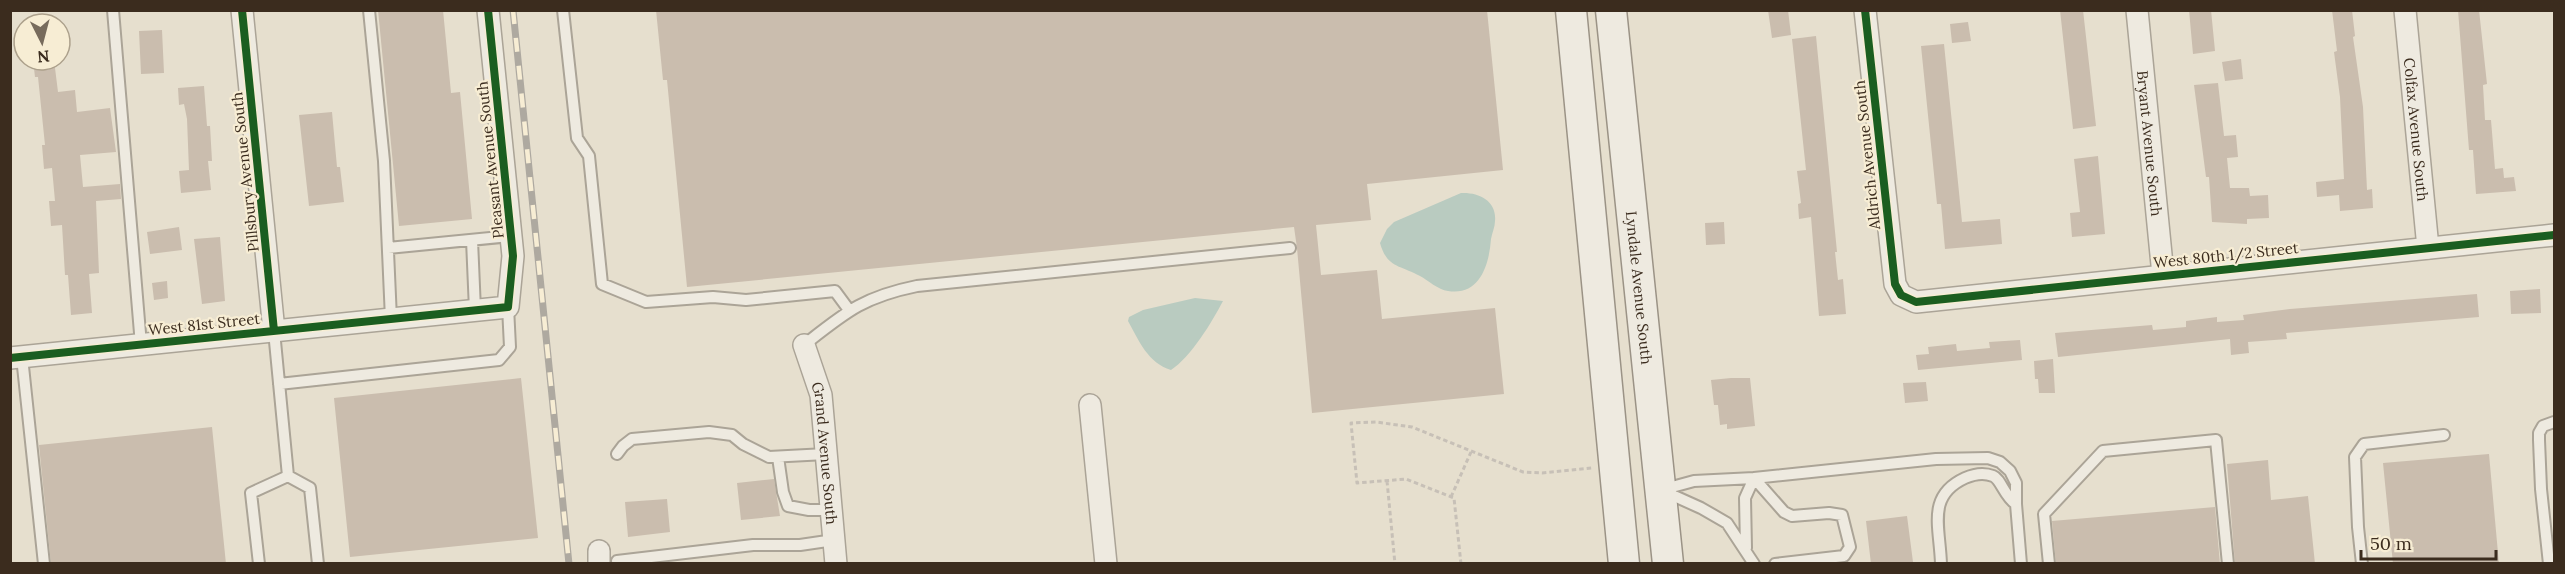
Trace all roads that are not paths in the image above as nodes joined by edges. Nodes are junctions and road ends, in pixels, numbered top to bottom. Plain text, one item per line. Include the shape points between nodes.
1 (113, 10) edge
2 (242, 10) edge
3 (369, 10) edge
4 (489, 10) edge
5 (563, 10) edge
6 (1571, 10) edge
7 (1611, 10) edge
8 (1865, 10) edge
9 (2137, 10) edge
10 (2405, 10) edge
11 (2554, 235) edge
12 (511, 236) junction
13 (472, 240) junction
14 (388, 248) junction
15 (1290, 248) dead end
16 (2428, 248) junction
17 (2163, 275) junction
18 (1901, 295) joint
19 (508, 307) junction
20 (849, 309) junction
21 (476, 310) junction
22 (391, 319) junction
23 (274, 331) junction
24 (141, 345) junction
25 (804, 345) joint
26 (16, 358) edge
27 (279, 384) junction
28 (1090, 405) dead end
29 (2554, 423) edge
30 (2444, 435) dead end
31 (617, 454) dead end
32 (826, 454) junction
33 (778, 457) junction
34 (288, 476) junction
35 (1754, 478) junction
36 (1661, 490) junction
37 (2016, 504) junction
38 (831, 510) junction
39 (834, 540) junction
40 (1746, 549) junction
41 (605, 559) edge
42 (44, 564) edge
43 (259, 564) edge
44 (318, 564) edge
45 (836, 564) edge
46 (1106, 564) edge
47 (1624, 564) edge
48 (1668, 564) edge
49 (1754, 564) edge
50 (1775, 564) edge
51 (1941, 564) edge
52 (2021, 564) edge
53 (2049, 564) edge
54 (2228, 564) edge
55 (2362, 564) edge
56 (2549, 564) edge

1 - 24 lane
2 - 23 street, Pillsbury Avenue South
3 - 14 lane
4 - 12 street, Pleasant Avenue South
5 - 20 lane via 577,138 589,156 602,284 646,302 713,297 746,300 835,291
6 - 47 main road
7 - 36 main road, Lyndale Avenue South
8 - 18 street, Aldrich Avenue South via 1895,284
9 - 17 street, Bryant Avenue South
10 - 16 street, Colfax Avenue South
11 - 16 street, West 80th 1/2 Street
12 - 13 lane
12 - 19 street, Pleasant Avenue South
13 - 14 lane
13 - 21 lane
14 - 22 lane
15 - 20 lane via 917,286 891,291
16 - 17 street, West 80th 1/2 Street
17 - 18 street, West 80th 1/2 Street via 1916,302
19 - 21 street, West 81st Street
19 - 27 lane via 510,347 499,360
20 - 25 lane
21 - 22 street, West 81st Street
22 - 23 street, West 81st Street
23 - 24 street, West 81st Street
23 - 27 lane
24 - 26 street, West 81st Street
25 - 32 street, Grand Avenue South via 821,395
26 - 42 lane
27 - 34 lane
28 - 46 street
29 - 56 lane via 2544,426 2539,433
30 - 55 lane via 2360,447 2355,457
31 - 33 lane via 632,439 709,432 732,435 769,458
32 - 33 lane
32 - 38 street, Grand Avenue South
33 - 38 lane via 788,506
34 - 43 lane via 251,493
34 - 44 lane via 310,488
35 - 36 lane via 1694,481
35 - 37 lane via 1936,459 1988,458 2010,471 2016,483
35 - 40 lane via 1745,498
35 - 50 lane via 1792,516 1838,513 1845,520 1850,548 1844,556
36 - 40 lane via 1727,524
36 - 48 main road, Lyndale Avenue South
37 - 51 lane via 2006,497 1993,476 1974,474 1954,483 1938,503
37 - 52 lane
38 - 39 street, Grand Avenue South
39 - 41 lane
39 - 45 street, Grand Avenue South
40 - 49 lane
53 - 54 lane via 2043,514 2103,451 2216,440

